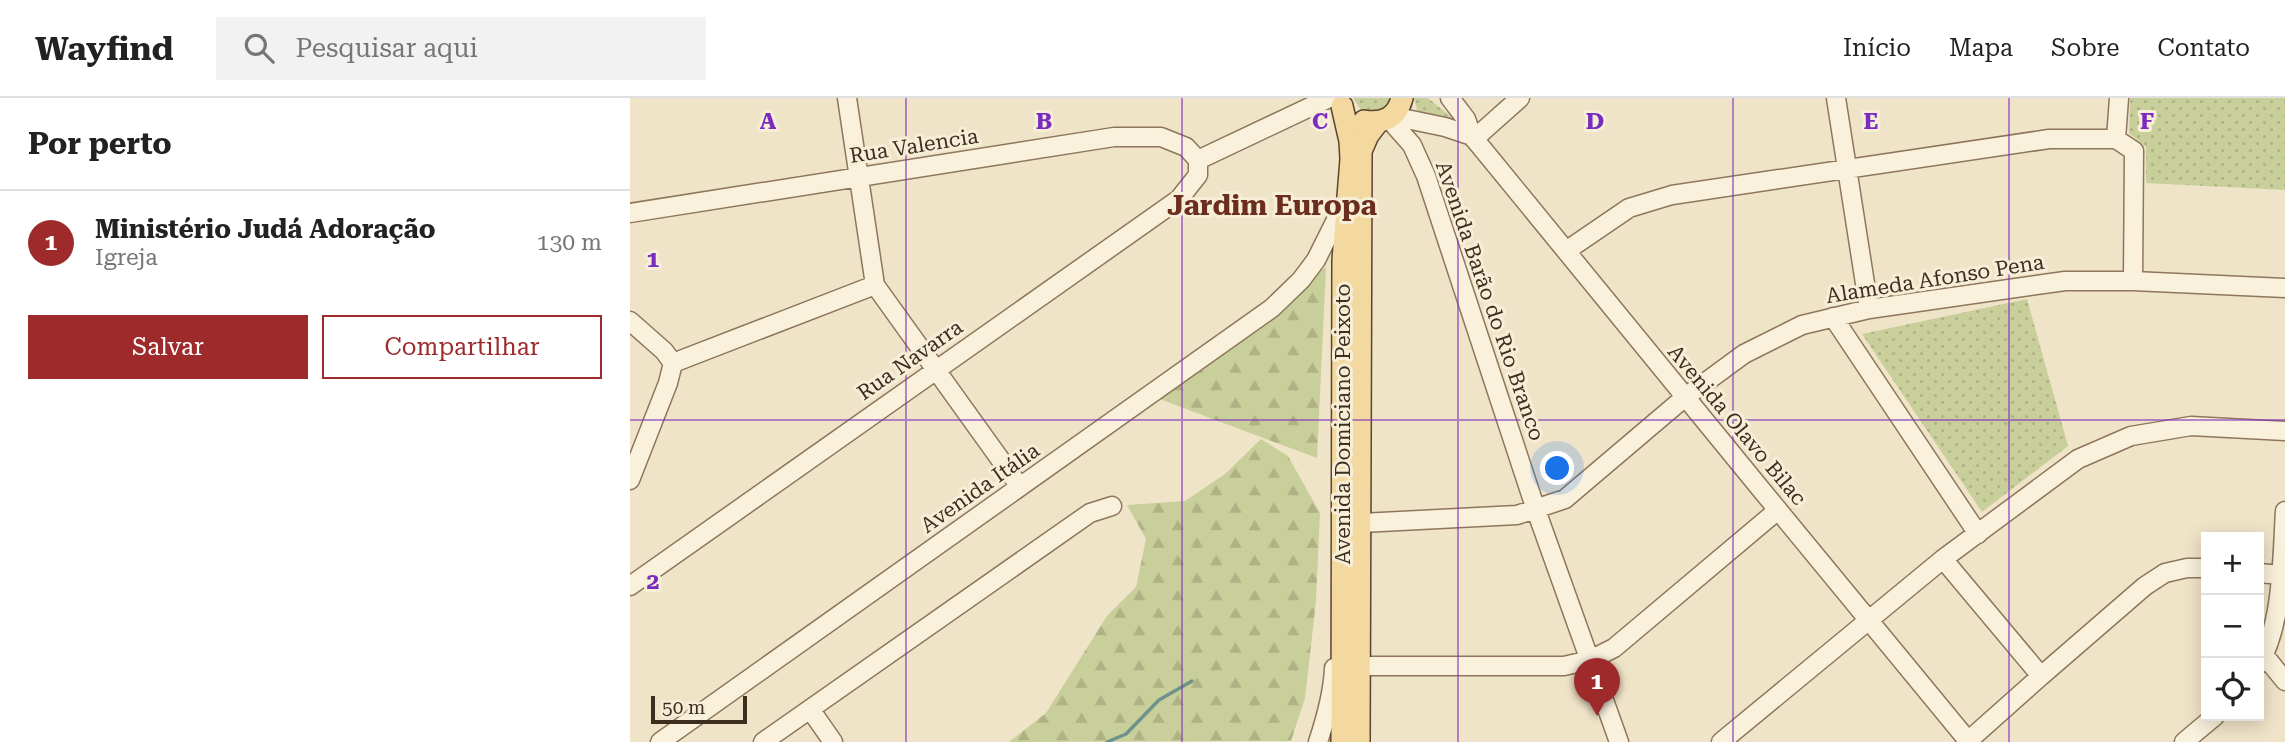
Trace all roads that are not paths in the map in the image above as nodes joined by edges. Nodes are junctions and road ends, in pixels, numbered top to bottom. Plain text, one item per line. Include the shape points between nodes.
1 (847, 98) edge
2 (1450, 98) edge
3 (1520, 98) edge
4 (1836, 98) edge
5 (2119, 98) edge
6 (1336, 101) edge
7 (1391, 114) edge
8 (1474, 137) junction
9 (2116, 139) junction
10 (1198, 160) junction
11 (1848, 169) junction
12 (859, 177) junction
13 (1346, 199) junction
14 (630, 213) edge
15 (1566, 251) junction
16 (1316, 260) junction
17 (1343, 260) junction
18 (2133, 281) junction
19 (875, 285) junction
20 (2285, 288) edge
21 (1869, 309) junction
22 (1833, 317) junction
23 (630, 321) edge
24 (673, 363) junction
25 (934, 370) junction
26 (1684, 398) junction
27 (2285, 431) edge
28 (630, 480) edge
29 (1020, 487) junction
30 (1112, 506) dead end
31 (1536, 510) junction
32 (1778, 510) junction
33 (2285, 511) edge
34 (1361, 523) junction
35 (1978, 534) junction
36 (1943, 559) junction
37 (2201, 568) edge
38 (2264, 573) edge
39 (2281, 575) junction
40 (1343, 578) junction
41 (630, 586) edge
42 (1869, 618) junction
43 (2261, 658) edge
44 (1590, 660) junction
45 (2264, 662) edge
46 (1360, 666) junction
47 (2042, 676) junction
48 (2285, 681) edge
49 (810, 709) junction
50 (2209, 721) edge
51 (1964, 740) edge
52 (660, 742) edge
53 (763, 742) edge
54 (833, 742) edge
55 (1318, 742) edge
56 (1342, 742) edge
57 (1359, 742) edge
58 (1619, 742) edge
59 (1721, 742) edge
60 (2184, 742) edge

1 - 12 street
2 - 8 street, Avenida Olavo Bilac
3 - 8 street
4 - 11 street
5 - 9 street
6 - 7 main road via 1362,121
6 - 10 street
6 - 13 main road, Avenida Domiciano Peixoto via 1350,150
7 - 8 street
7 - 31 street, Avenida Barão do Rio Branco via 1426,176
7 - 34 main road, Avenida Domiciano Peixoto via 1368,135 1361,151
8 - 15 street, Avenida Olavo Bilac
9 - 11 street via 2049,139
9 - 18 street via 2134,151
10 - 12 street, Rua Valencia via 1186,147 1161,138 1114,137
10 - 25 street, Rua Navarra via 1198,175 1179,199
11 - 15 street via 1672,195 1629,208
11 - 21 street
12 - 14 street, Rua Valencia
12 - 19 street
13 - 16 street, Avenida Itália
13 - 17 main road, Avenida Domiciano Peixoto
15 - 26 street, Avenida Olavo Bilac
16 - 17 street via 1330,256
16 - 29 street, Avenida Itália via 1272,308
17 - 40 main road, Avenida Domiciano Peixoto
18 - 20 street, Alameda Afonso Pena
18 - 21 street, Alameda Afonso Pena via 2065,281
19 - 24 street
19 - 25 street
21 - 22 street, Alameda Afonso Pena
22 - 26 street, Alameda Afonso Pena via 1802,325 1744,354
22 - 35 street
23 - 24 street
24 - 28 street
25 - 29 street
25 - 41 street, Rua Navarra
26 - 31 street, Alameda Afonso Pena via 1565,499
26 - 32 street, Avenida Olavo Bilac
27 - 35 street via 2191,426 2131,436 2078,459
29 - 52 street, Avenida Itália
30 - 49 street via 1090,513
31 - 34 street, Alameda Afonso Pena via 1517,515
31 - 44 street, Avenida Barão do Rio Branco
32 - 42 street, Avenida Olavo Bilac
32 - 44 street via 1614,648
33 - 39 street
34 - 46 main road, Avenida Domiciano Peixoto
35 - 36 street
36 - 42 street
36 - 47 street
37 - 47 street via 2165,573 2145,586
38 - 39 street
39 - 43 street via 2273,625
40 - 55 street via 1335,598 1333,680
40 - 56 main road, Avenida Domiciano Peixoto
42 - 51 street, Avenida Olavo Bilac
42 - 59 street
44 - 46 street via 1564,666
44 - 58 street, Avenida Barão do Rio Branco
45 - 48 street
46 - 57 main road, Avenida Domiciano Peixoto
47 - 51 street
49 - 53 street
49 - 54 street
50 - 60 street

